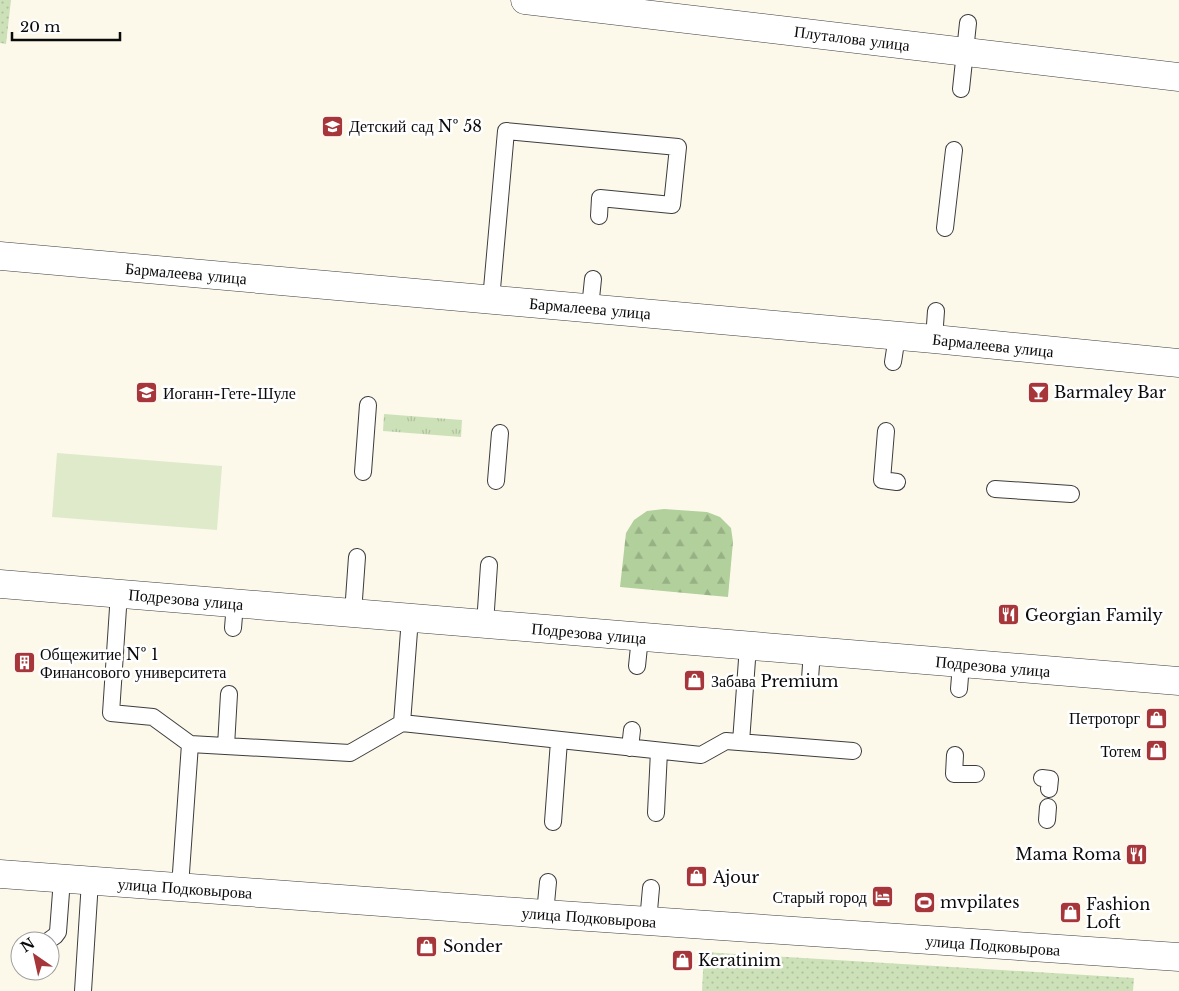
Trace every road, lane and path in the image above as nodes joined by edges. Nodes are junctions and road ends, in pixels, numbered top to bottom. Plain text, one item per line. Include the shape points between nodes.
1 (525, 0) edge
2 (968, 23) dead end
3 (965, 51) junction
4 (1179, 77) edge
5 (961, 90) dead end
6 (954, 150) dead end
7 (599, 216) dead end
8 (945, 228) dead end
9 (0, 256) edge
10 (593, 279) dead end
11 (491, 300) junction
12 (590, 308) junction
13 (936, 311) dead end
14 (934, 339) junction
15 (1179, 363) edge
16 (368, 405) dead end
17 (886, 432) dead end
18 (500, 433) dead end
19 (364, 472) dead end
20 (496, 481) dead end
21 (897, 482) dead end
22 (995, 490) dead end
23 (1070, 494) dead end
24 (357, 557) dead end
25 (489, 565) dead end
26 (0, 584) edge
27 (119, 593) junction
28 (353, 613) junction
29 (410, 618) junction
30 (485, 624) junction
31 (640, 637) junction
32 (748, 646) junction
33 (812, 651) junction
34 (637, 666) dead end
35 (810, 679) dead end
36 (1179, 681) edge
37 (229, 694) dead end
38 (402, 724) junction
39 (632, 730) dead end
40 (559, 740) junction
41 (741, 742) junction
42 (190, 744) junction
43 (226, 746) junction
44 (630, 748) junction
45 (659, 751) junction
46 (853, 751) dead end
47 (955, 754) dead end
48 (976, 774) dead end
49 (656, 813) dead end
50 (553, 822) dead end
51 (0, 874) edge
52 (62, 879) junction
53 (90, 881) junction
54 (548, 882) dead end
55 (180, 887) junction
56 (651, 888) dead end
57 (545, 914) junction
58 (648, 922) junction
59 (58, 931) edge
60 (1179, 957) edge
61 (83, 991) edge

1 - 3 street, Плуталова улица
2 - 3 lane
3 - 4 street, Плуталова улица
3 - 5 lane
6 - 8 lane
7 - 11 lane via 600,198 672,205 678,147 506,131
9 - 11 street, Бармалеева улица
10 - 12 lane
11 - 12 street, Бармалеева улица
12 - 14 street, Бармалеева улица via 895,349
13 - 14 lane
14 - 15 street, Бармалеева улица
16 - 19 lane
17 - 21 lane via 882,480
18 - 20 lane
22 - 23 lane
24 - 28 lane
25 - 30 lane
26 - 27 street, Подрезова улица
27 - 28 street, Подрезова улица via 234,615
27 - 42 lane via 111,713 153,717
28 - 29 street, Подрезова улица
29 - 30 street, Подрезова улица
29 - 38 lane
30 - 31 street, Подрезова улица
31 - 32 street, Подрезова улица
31 - 34 lane
32 - 33 street, Подрезова улица
32 - 41 lane
33 - 35 lane
33 - 36 street, Подрезова улица via 960,676
37 - 43 lane
38 - 40 lane
38 - 43 lane via 350,753
39 - 44 lane
40 - 44 lane
40 - 50 lane
41 - 45 lane via 726,741 701,755
41 - 46 lane via 806,740
42 - 43 lane
42 - 55 lane
44 - 45 lane
45 - 49 lane
47 - 48 lane via 954,774
51 - 52 street, улица Подковырова
52 - 53 street, улица Подковырова
52 - 59 lane
53 - 55 street, улица Подковырова
53 - 61 lane
54 - 57 lane
55 - 57 street, улица Подковырова
56 - 58 lane
57 - 58 street, улица Подковырова
58 - 60 street, улица Подковырова

